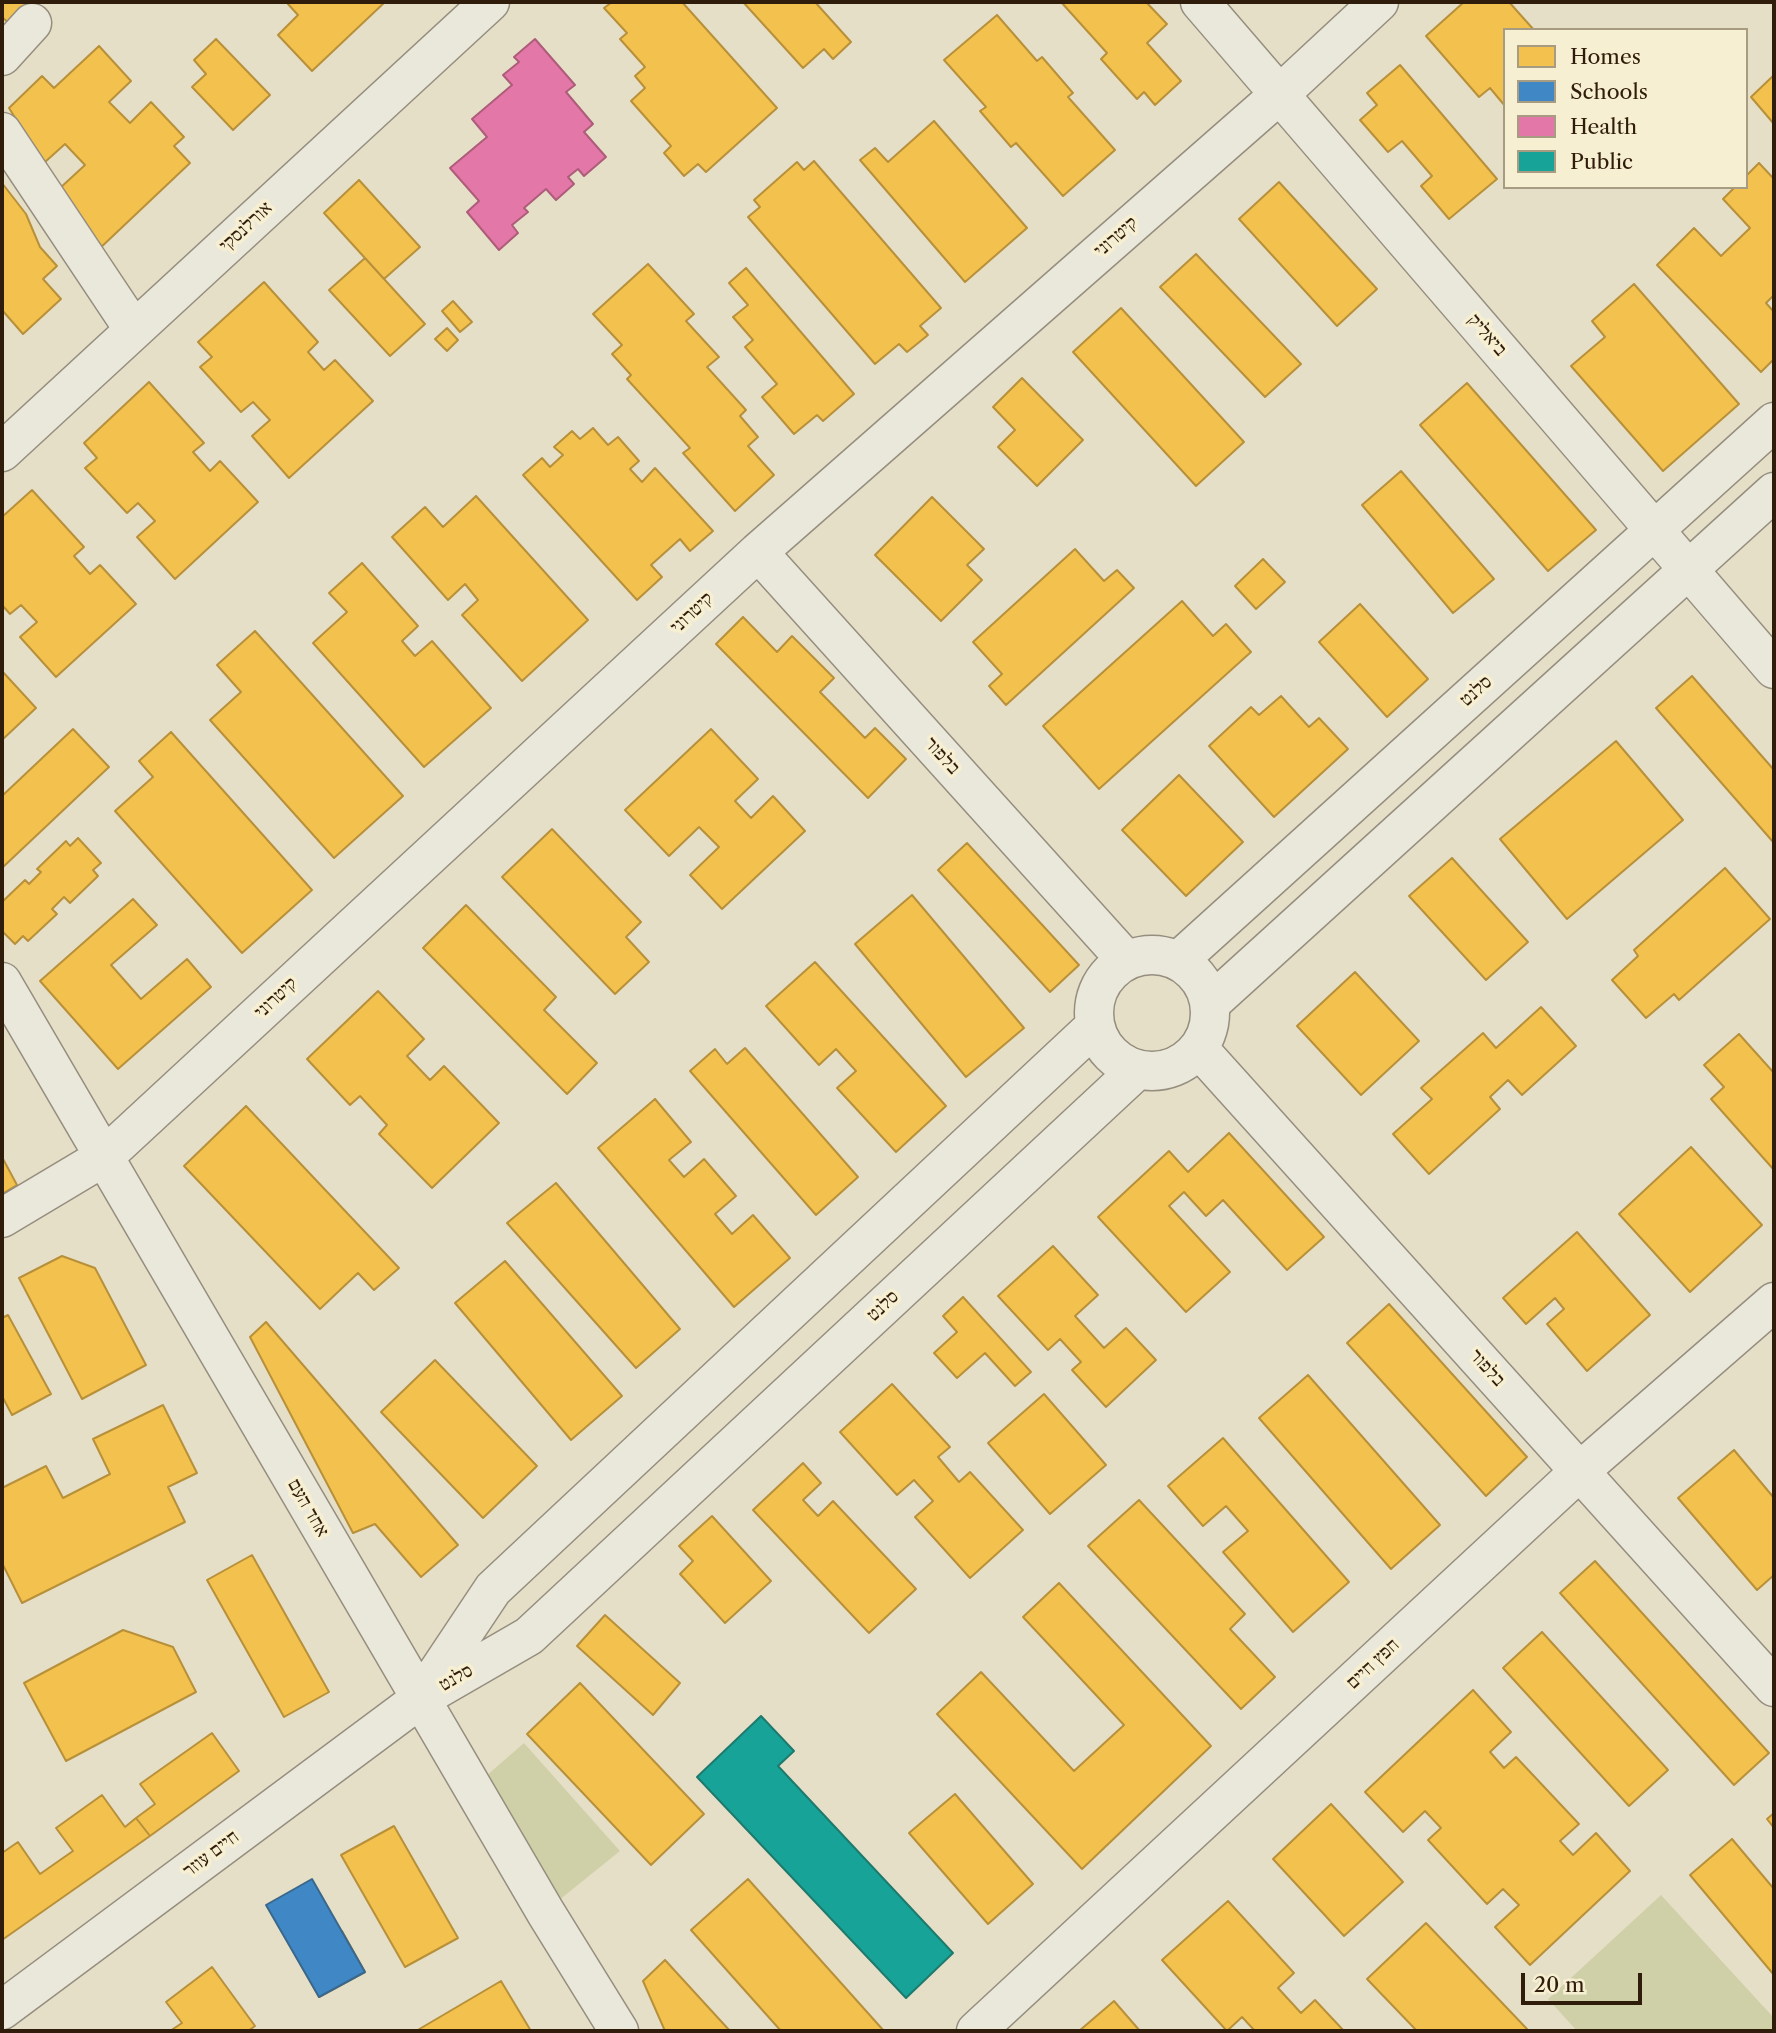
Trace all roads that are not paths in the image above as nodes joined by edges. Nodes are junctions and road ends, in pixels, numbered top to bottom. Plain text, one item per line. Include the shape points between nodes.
1 (490, 2) edge
2 (1200, 2) edge
3 (1379, 2) edge
4 (32, 23) dead end
5 (2, 56) edge
6 (1280, 94) junction
7 (2, 132) edge
8 (134, 330) junction
9 (1774, 422) edge
10 (2, 452) edge
11 (1774, 492) edge
12 (1654, 530) junction
13 (758, 552) junction
14 (1689, 569) junction
15 (1774, 669) edge
16 (1126, 960) junction
17 (1178, 961) junction
18 (2, 982) edge
19 (1210, 1004) junction
20 (1095, 1026) junction
21 (1199, 1049) junction
22 (1137, 1070) junction
23 (104, 1157) junction
24 (2, 1218) edge
25 (1774, 1302) edge
26 (1580, 1471) junction
27 (1774, 1687) edge
28 (420, 1699) junction
29 (2, 2010) edge
30 (619, 2031) edge
31 (976, 2031) edge

1 - 8 street, אורלנסקי
2 - 6 street, ביאליק
3 - 6 street, קיטרוני
4 - 5 street
6 - 12 street, ביאליק
6 - 13 street, קיטרוני
7 - 8 street
8 - 10 street, אורלנסקי
9 - 12 street, סלנט
11 - 14 street
12 - 14 street, ביאליק
12 - 17 street, סלנט
13 - 16 street, בלפור
13 - 23 street, קיטרוני
14 - 15 street, ביאליק
14 - 19 street
16 - 17 street via 1161,955
16 - 20 street via 1099,988
17 - 19 street via 1193,971
18 - 23 street, אחד העם
19 - 21 street via 1211,1020
20 - 22 street via 1110,1054
20 - 28 street, סלנט via 493,1589
21 - 22 street via 1171,1069
21 - 26 street, בלפור
22 - 28 street, סלנט via 529,1636
23 - 24 street, קיטרוני
23 - 28 street, אחד העם
25 - 26 street, חפץ חיים
26 - 27 street, בלפור
26 - 31 street, חפץ חיים
28 - 29 street, חיים עוזר
28 - 30 street, אחד העם

